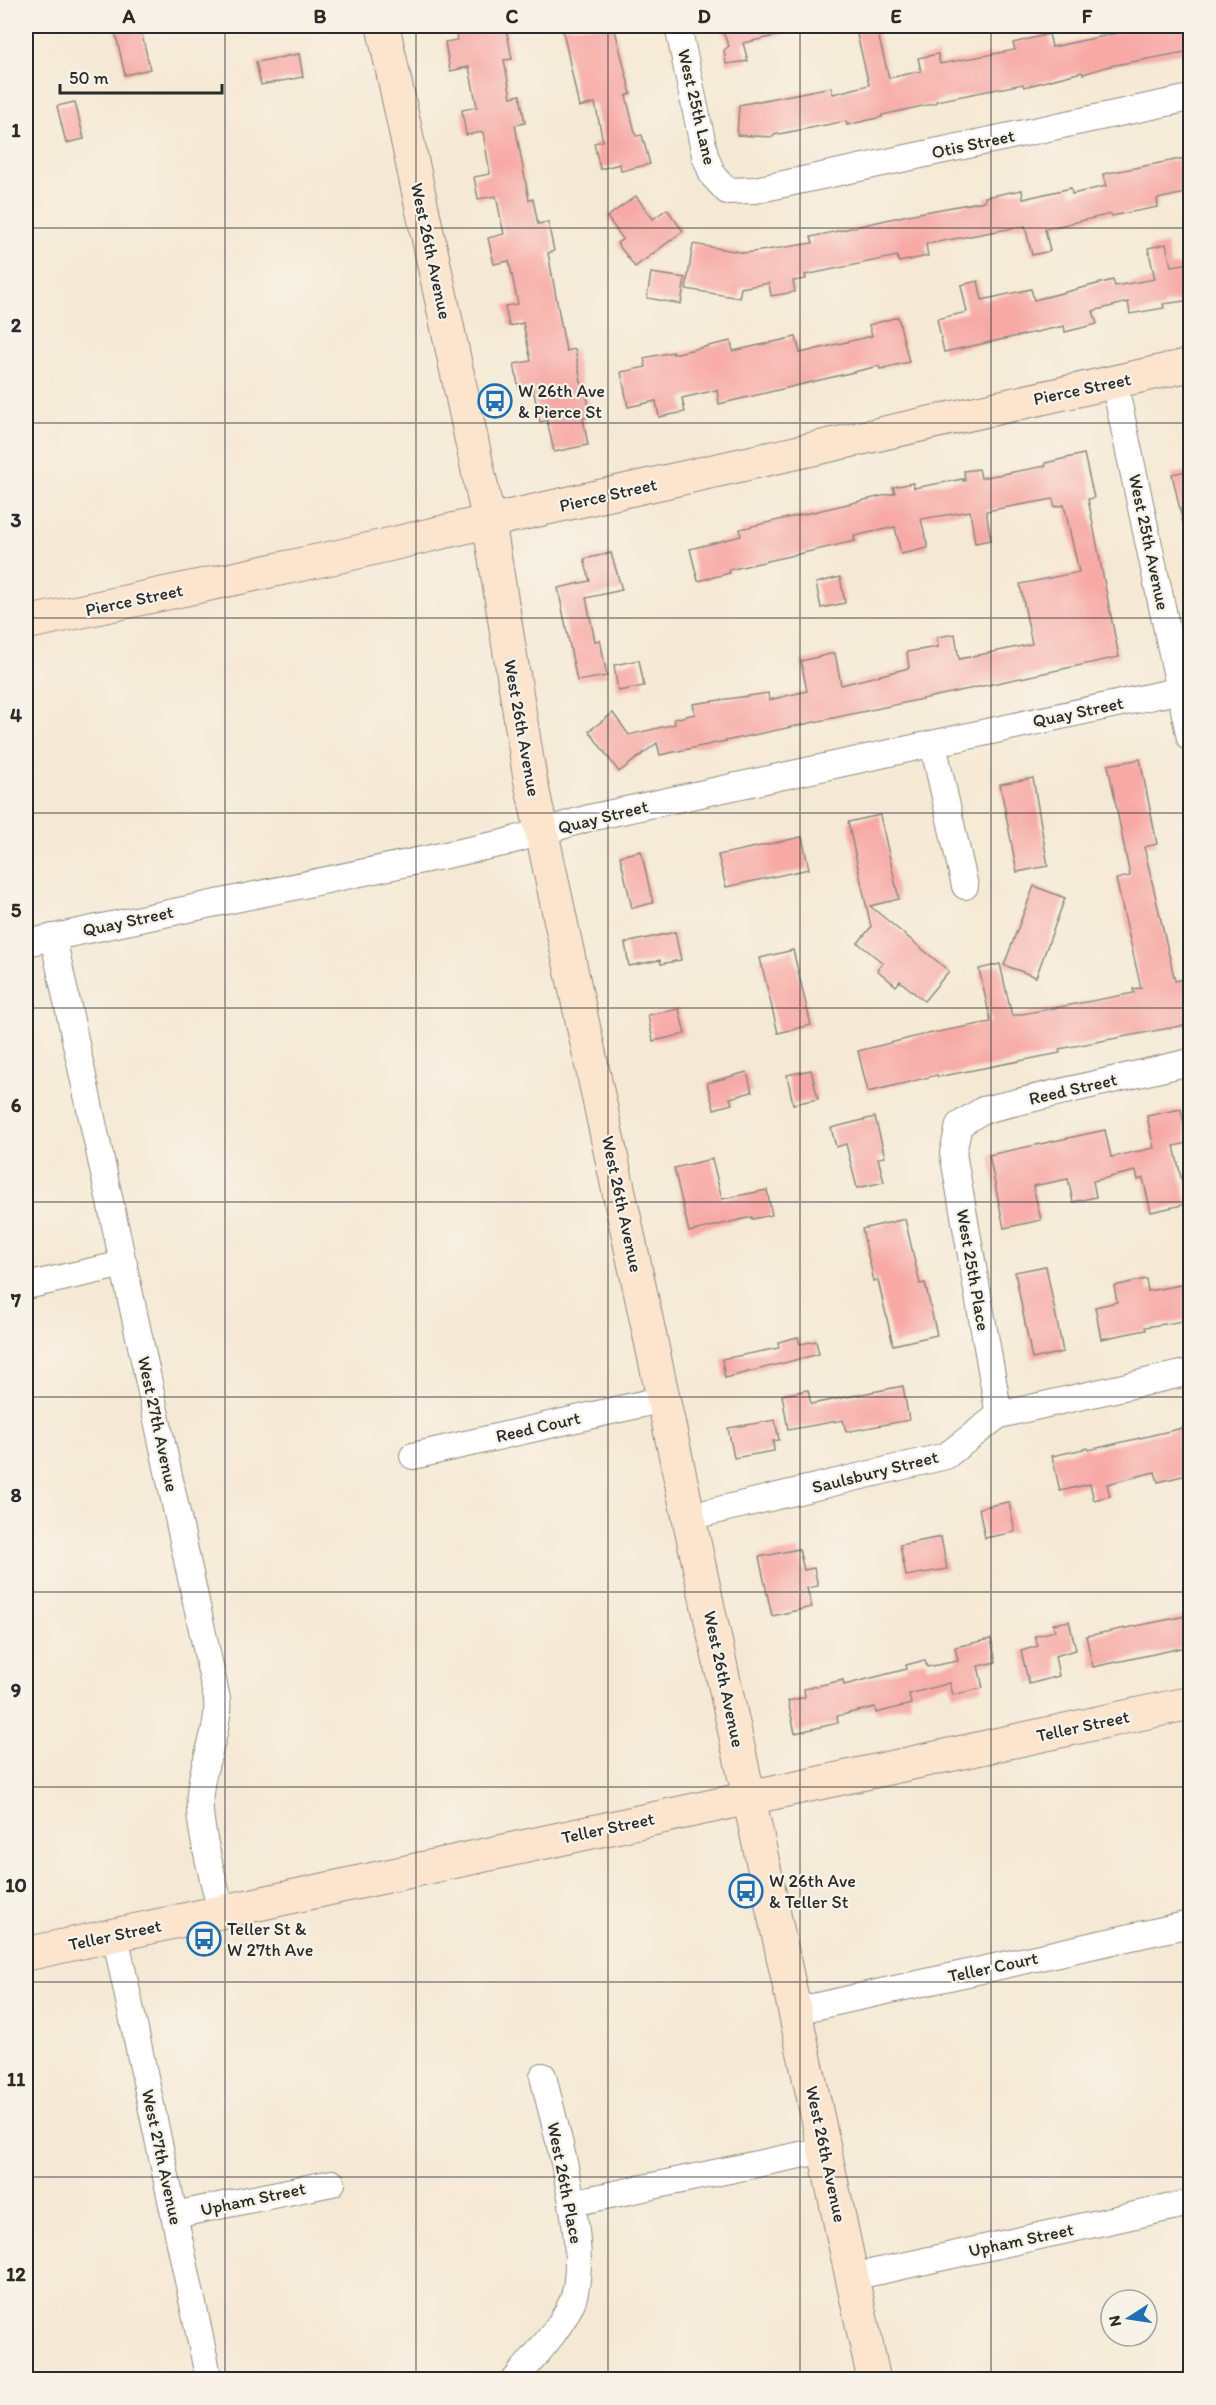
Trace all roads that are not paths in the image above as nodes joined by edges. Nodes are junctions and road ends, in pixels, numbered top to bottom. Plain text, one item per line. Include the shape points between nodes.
1 (382, 26) edge
2 (678, 26) edge
3 (1191, 98) edge
4 (755, 190) joint
5 (1191, 365) edge
6 (1114, 381) junction
7 (489, 522) junction
8 (26, 623) edge
9 (1180, 690) junction
10 (1191, 738) edge
11 (933, 744) junction
12 (542, 832) junction
13 (965, 886) dead end
14 (53, 937) junction
15 (26, 943) edge
16 (1191, 1062) edge
17 (959, 1125) joint
18 (124, 1264) junction
19 (26, 1286) edge
20 (1191, 1372) edge
21 (664, 1399) junction
22 (999, 1415) junction
23 (413, 1456) dead end
24 (689, 1517) junction
25 (1191, 1703) edge
26 (750, 1798) junction
27 (221, 1912) junction
28 (1191, 1924) edge
29 (115, 1935) junction
30 (26, 1954) edge
31 (795, 2011) junction
32 (543, 2076) dead end
33 (825, 2150) junction
34 (332, 2183) dead end
35 (572, 2203) junction
36 (1191, 2203) edge
37 (174, 2215) junction
38 (852, 2277) junction
39 (209, 2379) edge
40 (515, 2379) edge
41 (874, 2379) edge

1 - 7 street, West 26th Avenue
2 - 4 street, West 25th Lane via 705,155 713,176 727,192
3 - 4 street, Otis Street
5 - 6 street, Pierce Street
6 - 7 street, Pierce Street
6 - 9 street, West 25th Avenue
7 - 8 street, Pierce Street
7 - 12 street, West 26th Avenue via 522,734
9 - 10 street, West 25th Avenue
9 - 11 street, Quay Street
11 - 12 street, Quay Street via 590,818
11 - 13 street
12 - 14 street, Quay Street
12 - 21 street, West 26th Avenue
14 - 15 street, Quay Street
14 - 18 street, West 27th Avenue
16 - 17 street, Reed Street via 983,1110
17 - 22 street, West 25th Place via 953,1153
18 - 19 street
18 - 27 street, West 27th Avenue via 217,1699 218,1717 199,1800
20 - 22 street, Saulsbury Street
21 - 23 street, Reed Court
21 - 24 street, West 26th Avenue
22 - 24 street, Saulsbury Street via 946,1456
24 - 26 street, West 26th Avenue
25 - 26 street, Teller Street
26 - 27 street, Teller Street
26 - 31 street, West 26th Avenue
27 - 29 street, Teller Street
28 - 31 street, Teller Court
29 - 30 street, Teller Street
29 - 37 street, West 27th Avenue
31 - 33 street, West 26th Avenue
32 - 35 street, West 26th Place
33 - 35 street
33 - 38 street, West 26th Avenue
34 - 37 street, Upham Street
35 - 40 street, West 26th Place via 579,2277 574,2294 567,2312
36 - 38 street, Upham Street
37 - 39 street, West 27th Avenue
38 - 41 street, West 26th Avenue

